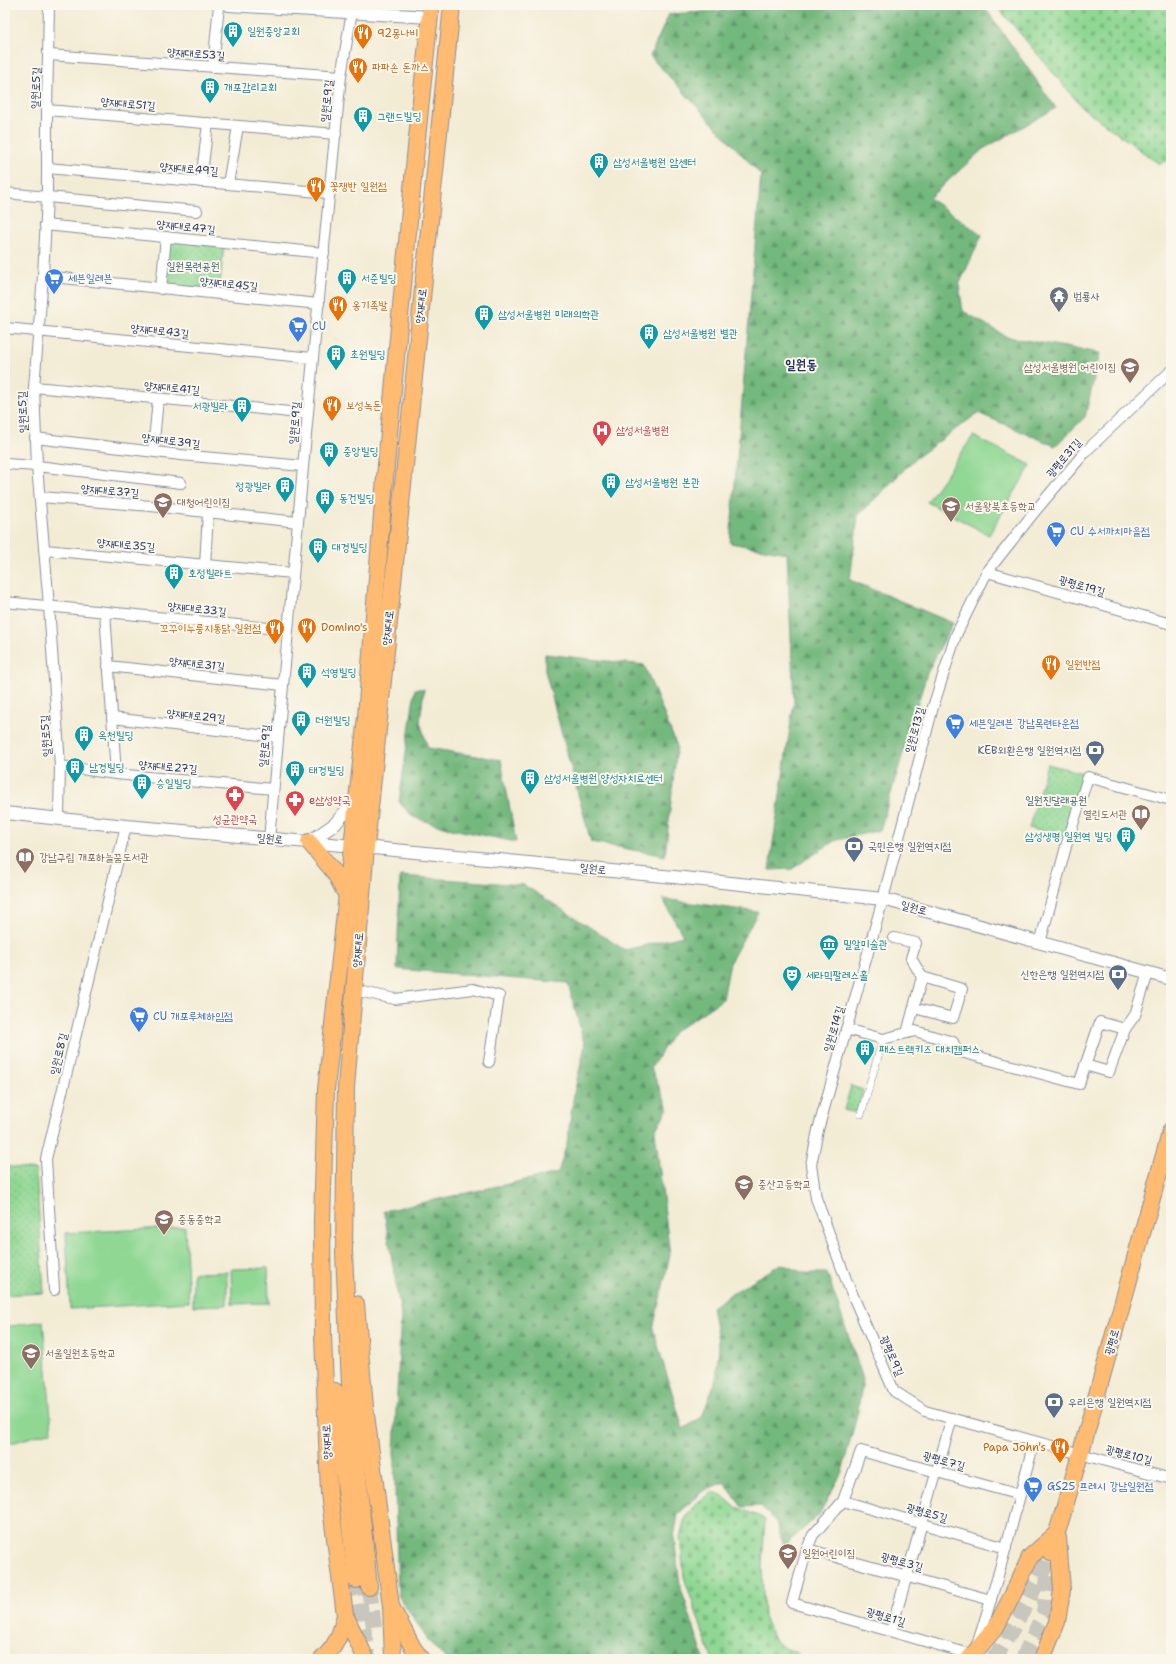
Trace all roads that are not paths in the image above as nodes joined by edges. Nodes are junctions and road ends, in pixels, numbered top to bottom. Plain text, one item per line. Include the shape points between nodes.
1 (49, 5) edge
2 (219, 5) edge
3 (229, 5) edge
4 (352, 11) junction
5 (441, 14) edge
6 (49, 55) junction
7 (213, 67) junction
8 (342, 76) junction
9 (46, 110) junction
10 (208, 123) junction
11 (238, 126) junction
12 (336, 134) junction
13 (47, 168) junction
14 (201, 182) junction
15 (228, 184) junction
16 (330, 193) junction
17 (5, 194) edge
18 (47, 198) junction
19 (197, 211) dead end
20 (45, 225) junction
21 (166, 236) junction
22 (324, 253) junction
23 (43, 276) junction
24 (160, 289) junction
25 (319, 304) junction
26 (5, 328) edge
27 (38, 331) junction
28 (313, 358) junction
29 (1171, 371) edge
30 (34, 388) junction
31 (158, 399) junction
32 (308, 414) junction
33 (35, 438) junction
34 (153, 451) junction
35 (5, 464) edge
36 (37, 466) junction
37 (303, 466) junction
38 (181, 483) dead end
39 (40, 497) junction
40 (208, 513) junction
41 (298, 522) junction
42 (45, 550) junction
43 (205, 565) junction
44 (987, 572) junction
45 (293, 573) junction
46 (5, 602) edge
47 (49, 606) junction
48 (105, 612) junction
49 (1171, 624) edge
50 (288, 630) junction
51 (108, 666) junction
52 (283, 685) junction
53 (112, 718) junction
54 (278, 737) junction
55 (60, 766) junction
56 (116, 774) junction
57 (273, 789) junction
58 (358, 797) junction
59 (1171, 800) edge
60 (5, 813) edge
61 (59, 818) junction
62 (126, 826) junction
63 (269, 839) junction
64 (309, 842) junction
65 (360, 847) junction
66 (348, 898) junction
67 (883, 899) junction
68 (894, 938) dead end
69 (1040, 943) junction
70 (1148, 973) junction
71 (922, 977) junction
72 (1171, 979) edge
73 (354, 990) junction
74 (914, 1008) junction
75 (846, 1029) junction
76 (1125, 1029) junction
77 (907, 1033) junction
78 (883, 1039) junction
79 (489, 1062) dead end
80 (1085, 1065) junction
81 (861, 1114) dead end
82 (1171, 1130) edge
83 (811, 1165) joint
84 (322, 1220) junction
85 (344, 1252) junction
86 (54, 1290) dead end
87 (952, 1418) junction
88 (1034, 1442) junction
89 (1080, 1455) junction
90 (937, 1471) junction
91 (1171, 1479) edge
92 (1020, 1495) junction
93 (843, 1501) junction
94 (922, 1524) junction
95 (1057, 1533) junction
96 (807, 1548) junction
97 (1006, 1548) junction
98 (1051, 1553) tunnel mouth
99 (907, 1576) junction
100 (991, 1600) junction
101 (391, 1606) junction
102 (345, 1615) junction
103 (891, 1631) junction
104 (971, 1657) edge
105 (322, 1659) edge
106 (366, 1659) edge
107 (394, 1659) edge
108 (421, 1659) edge
109 (1042, 1659) edge

1 - 6 street, 일원로5길
2 - 7 street
3 - 4 street
4 - 5 street
4 - 8 street, 일원로9길
5 - 58 main road, 양재대로 via 414,157
5 - 65 main road, 양재대로
6 - 7 street, 양재대로53길
6 - 9 street, 일원로5길
7 - 8 street, 양재대로53길
8 - 12 street, 일원로9길
9 - 10 street, 양재대로51길
9 - 13 street, 일원로5길
10 - 11 street, 양재대로51길
10 - 14 street
11 - 12 street, 양재대로51길
11 - 15 street
12 - 16 street, 일원로9길
13 - 14 street, 양재대로49길
13 - 18 street, 일원로5길
14 - 15 street, 양재대로49길
15 - 16 street, 양재대로49길
16 - 22 street, 일원로9길
17 - 18 street
18 - 19 street
18 - 20 street, 일원로5길
20 - 21 street, 양재대로47길
20 - 23 street, 일원로5길
21 - 22 street, 양재대로47길
21 - 24 street
22 - 25 street, 일원로9길
23 - 24 street, 양재대로45길
23 - 27 street, 일원로5길
24 - 25 street, 양재대로45길
25 - 28 street, 일원로9길
26 - 27 street, 양재대로43길
27 - 28 street, 양재대로43길
27 - 30 street, 일원로5길
28 - 32 street, 일원로9길
29 - 44 street, 광평로31길 via 1086,451
30 - 31 street, 양재대로41길
30 - 33 street, 일원로5길
31 - 32 street, 양재대로41길
31 - 34 street
32 - 37 street, 일원로9길
33 - 34 street, 양재대로39길
33 - 36 street, 일원로5길
34 - 37 street, 양재대로39길
35 - 36 street
36 - 38 street
36 - 39 street, 일원로5길
37 - 41 street, 일원로9길
39 - 40 street, 양재대로37길
39 - 42 street, 일원로5길
40 - 41 street, 양재대로37길
40 - 43 street
41 - 45 street, 일원로9길
42 - 43 street, 양재대로35길
42 - 47 street, 일원로5길
43 - 45 street, 양재대로35길
44 - 49 street, 광평로19길
44 - 67 street, 일원로13길 via 956,635 933,707
45 - 50 street, 일원로9길
46 - 47 street, 양재대로33길
47 - 48 street, 양재대로33길
47 - 55 street, 일원로5길
48 - 50 street, 양재대로33길
48 - 51 street
50 - 52 street, 일원로9길
51 - 52 street, 양재대로31길
51 - 53 street
52 - 54 street, 일원로9길
53 - 54 street, 양재대로29길
53 - 56 street
54 - 57 street, 일원로9길
55 - 56 street, 양재대로27길
55 - 61 street, 일원로5길
56 - 57 street, 양재대로27길
57 - 63 street, 일원로9길
58 - 64 street via 335,824
58 - 65 main road, 양재대로
59 - 69 street via 1088,777
60 - 61 street, 일원로
61 - 62 street, 일원로
62 - 63 street, 일원로
62 - 86 street, 일원로8길 via 46,1159
63 - 64 street, 일원로
64 - 65 street, 일원로
64 - 66 main road via 334,873
65 - 66 main road, 양재대로
65 - 67 street, 일원로
65 - 73 main road, 양재대로
66 - 84 main road, 양재대로 via 326,1090
67 - 69 street, 일원로
67 - 75 street, 일원로14길
68 - 71 street via 916,943 911,958
69 - 70 street, 일원로
70 - 72 street, 일원로
70 - 76 street via 1135,1015
71 - 74 street
71 - 74 street via 962,989 953,1018
73 - 79 street via 395,999 473,990 499,996
73 - 85 main road, 양재대로 via 346,1087
74 - 77 street
75 - 78 street
75 - 83 street, 일원로14길
76 - 80 street via 1109,1072
76 - 80 street via 1100,1022
77 - 78 street
77 - 80 street via 915,1031 953,1042 957,1051 1079,1084
78 - 81 street
82 - 89 main road, 광평로
83 - 87 street, 광평로9길 via 816,1198 847,1282 894,1391 925,1411
84 - 85 main road, 양재대로 via 336,1400 362,1583
84 - 102 main road, 양재대로 via 329,1493
85 - 101 main road, 양재대로 via 357,1311 365,1407
87 - 88 street, 광평로9길
87 - 90 street
88 - 89 street, 광평로9길
88 - 92 street
89 - 91 street, 광평로10길
89 - 95 main road, 광평로
90 - 92 street, 광평로7길
90 - 93 street, 광평로7길 via 861,1451
90 - 94 street
92 - 97 street
93 - 94 street, 광평로5길
93 - 96 street via 813,1535
94 - 97 street, 광평로5길
94 - 99 street
95 - 98 main road, 광평로
95 - 104 main road via 1030,1557 996,1627
95 - 109 main road via 1062,1590 1057,1622
96 - 99 street, 광평로3길
96 - 103 street, 광평로1길 via 792,1603
97 - 100 street
99 - 100 street, 광평로3길
99 - 103 street
100 - 104 street
101 - 107 main road, 양재대로
101 - 108 main road
102 - 105 main road via 336,1642
102 - 106 main road, 양재대로
103 - 104 street, 광평로1길

